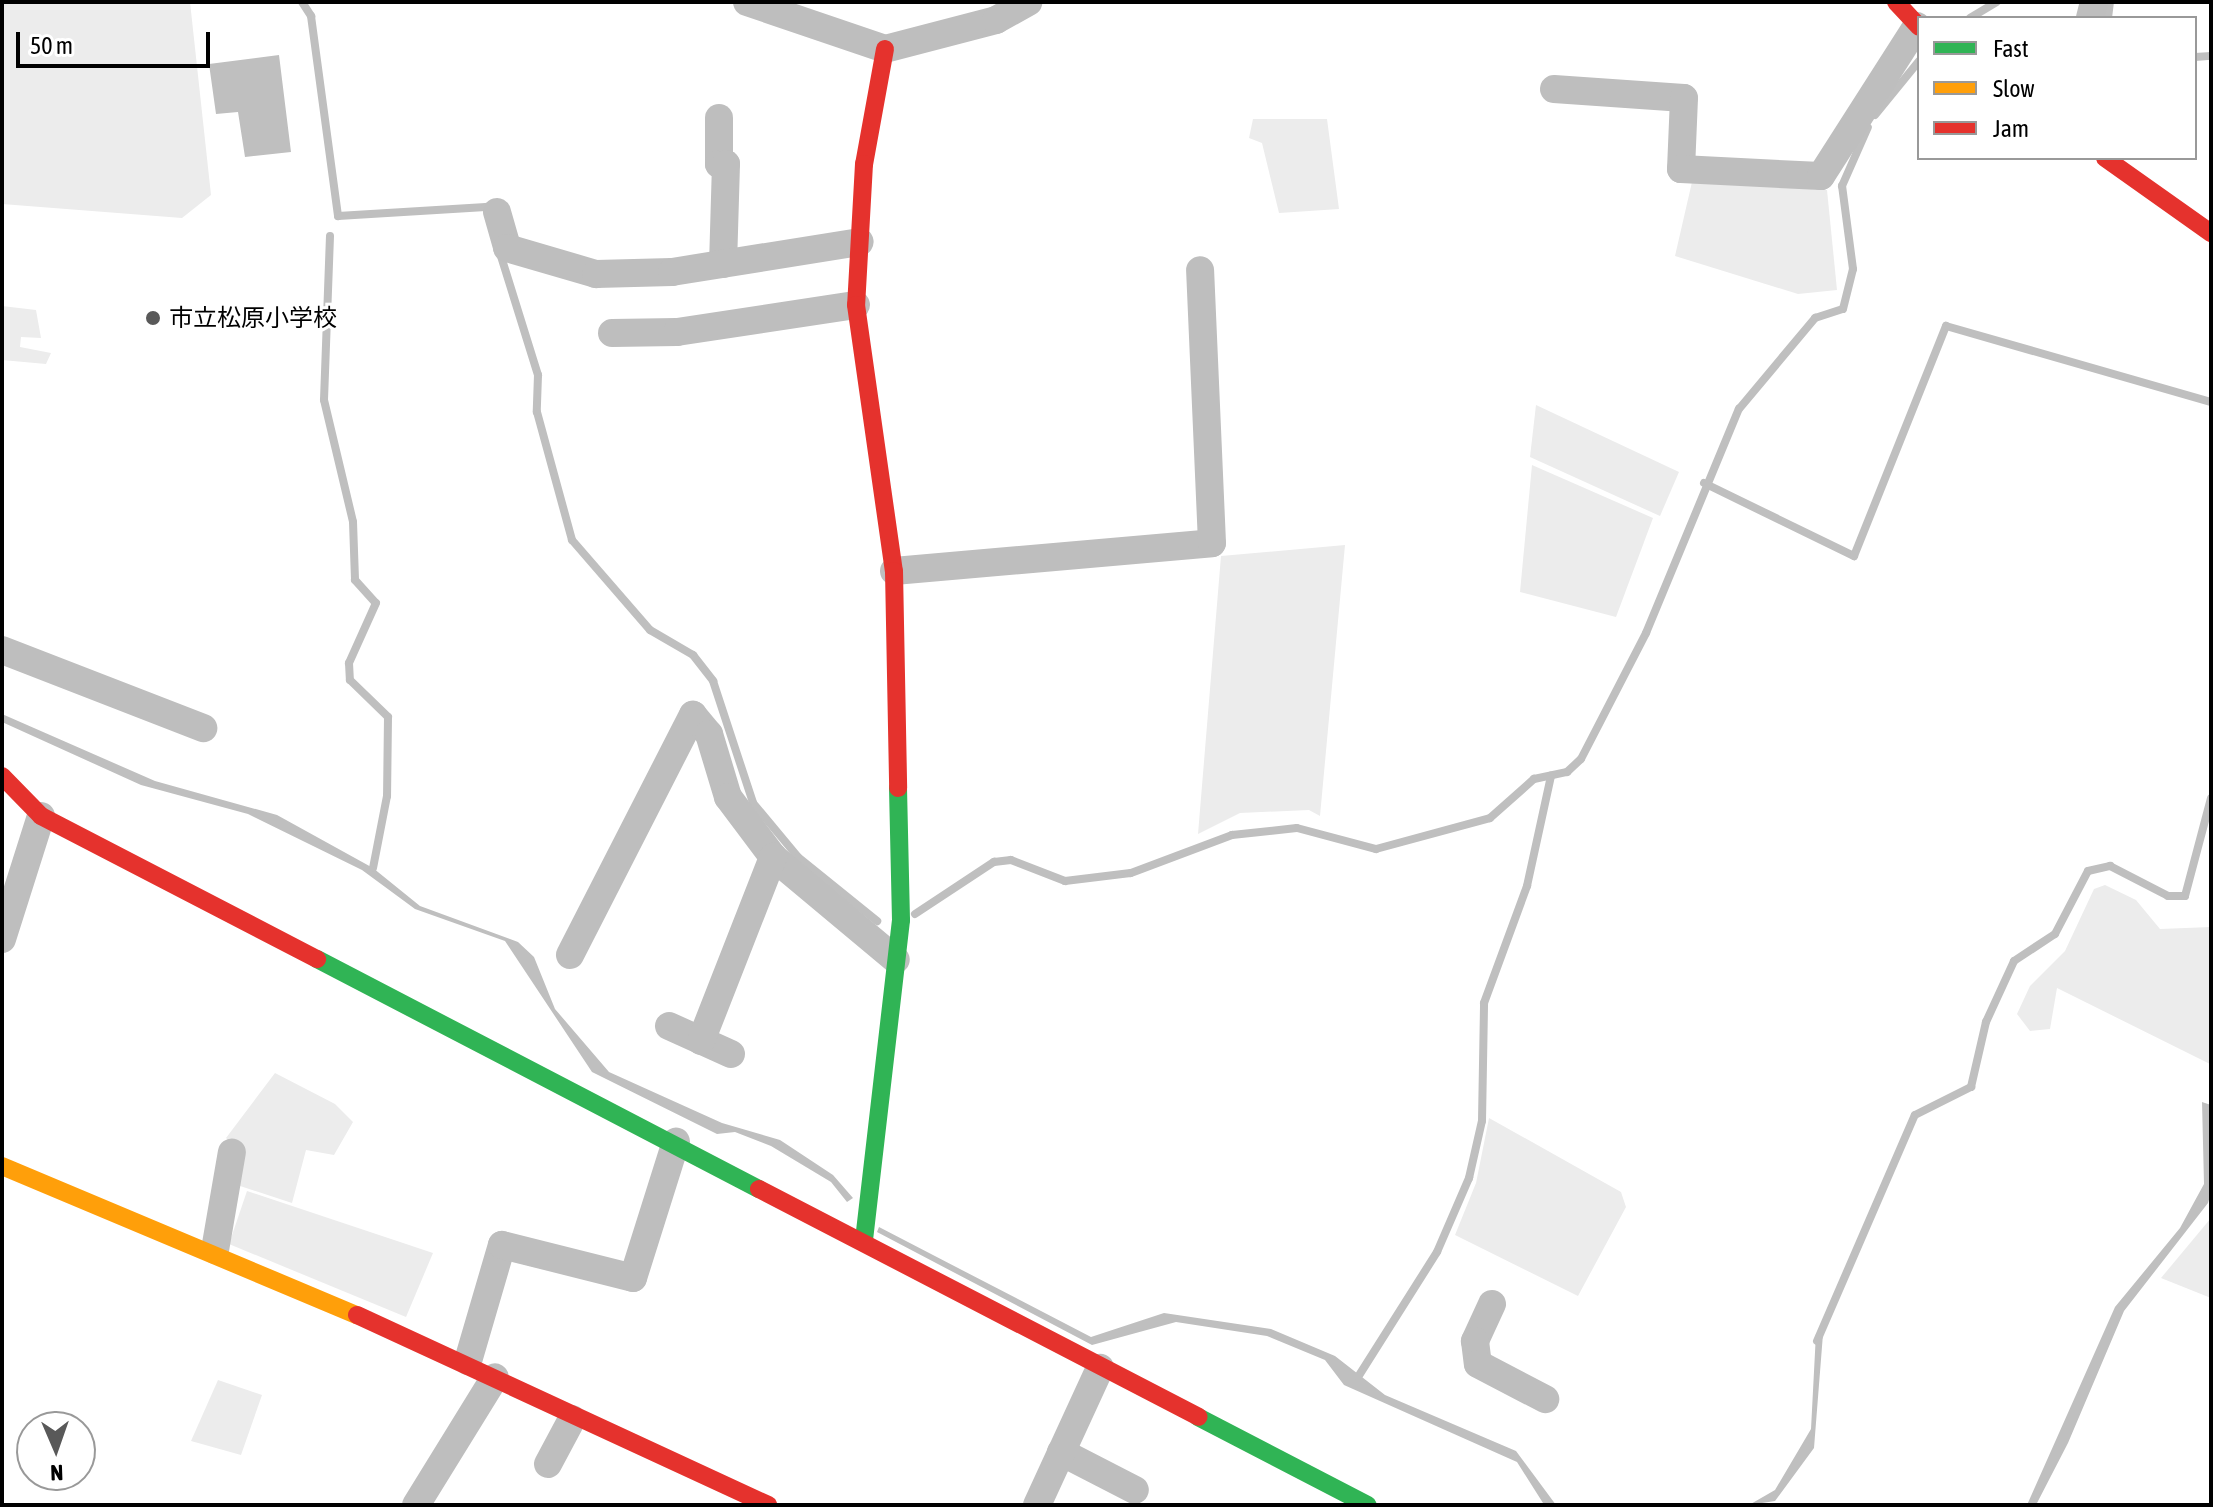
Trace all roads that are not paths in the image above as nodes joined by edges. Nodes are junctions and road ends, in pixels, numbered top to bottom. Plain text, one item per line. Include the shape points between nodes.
1 (747, 2) edge
2 (1028, 2) edge
3 (1896, 2) edge
4 (999, 11) edge
5 (1917, 26) edge
6 (1917, 29) edge
7 (885, 49) junction
8 (1554, 89) dead end
9 (719, 118) dead end
10 (2108, 160) edge
11 (497, 212) dead end
12 (2211, 233) edge
13 (860, 242) junction
14 (723, 264) junction
15 (1200, 270) dead end
16 (856, 305) junction
17 (612, 333) dead end
18 (894, 571) junction
19 (2, 650) edge
20 (203, 728) dead end
21 (2, 776) edge
22 (41, 816) junction
23 (773, 857) junction
24 (2, 939) edge
25 (570, 955) dead end
26 (896, 960) junction
27 (669, 1026) dead end
28 (701, 1041) junction
29 (731, 1054) dead end
30 (676, 1142) junction
31 (232, 1152) dead end
32 (2, 1166) edge
33 (864, 1240) junction
34 (215, 1250) junction
35 (1492, 1304) dead end
36 (468, 1361) junction
37 (1100, 1368) junction
38 (495, 1377) junction
39 (1545, 1399) dead end
40 (572, 1419) junction
41 (1061, 1452) junction
42 (548, 1464) dead end
43 (1135, 1490) dead end
44 (416, 1505) edge
45 (768, 1505) edge
46 (1037, 1505) edge
47 (1368, 1505) edge

1 - 7 street
2 - 4 street
3 - 5 street
4 - 7 street
6 - 8 street via 1821,176 1681,169 1684,98
7 - 13 street via 864,164
9 - 14 street via 719,164 726,164
10 - 12 street
11 - 14 street via 507,248 596,274
13 - 14 street
13 - 16 street
15 - 18 street via 1212,543
16 - 17 street via 677,332
16 - 18 street
18 - 26 street
19 - 20 street
21 - 22 street
22 - 24 street
22 - 30 street
23 - 25 street via 728,797 709,734 693,715
23 - 26 street
23 - 28 street
26 - 33 street
27 - 28 street
28 - 29 street
30 - 33 street
30 - 36 street via 633,1278 502,1245
31 - 34 street
32 - 34 street
33 - 37 street
34 - 36 street
35 - 39 street via 1475,1341 1478,1364
36 - 38 street
37 - 41 street
37 - 47 street
38 - 40 street
38 - 44 street
40 - 42 street
40 - 45 street
41 - 43 street
41 - 46 street

